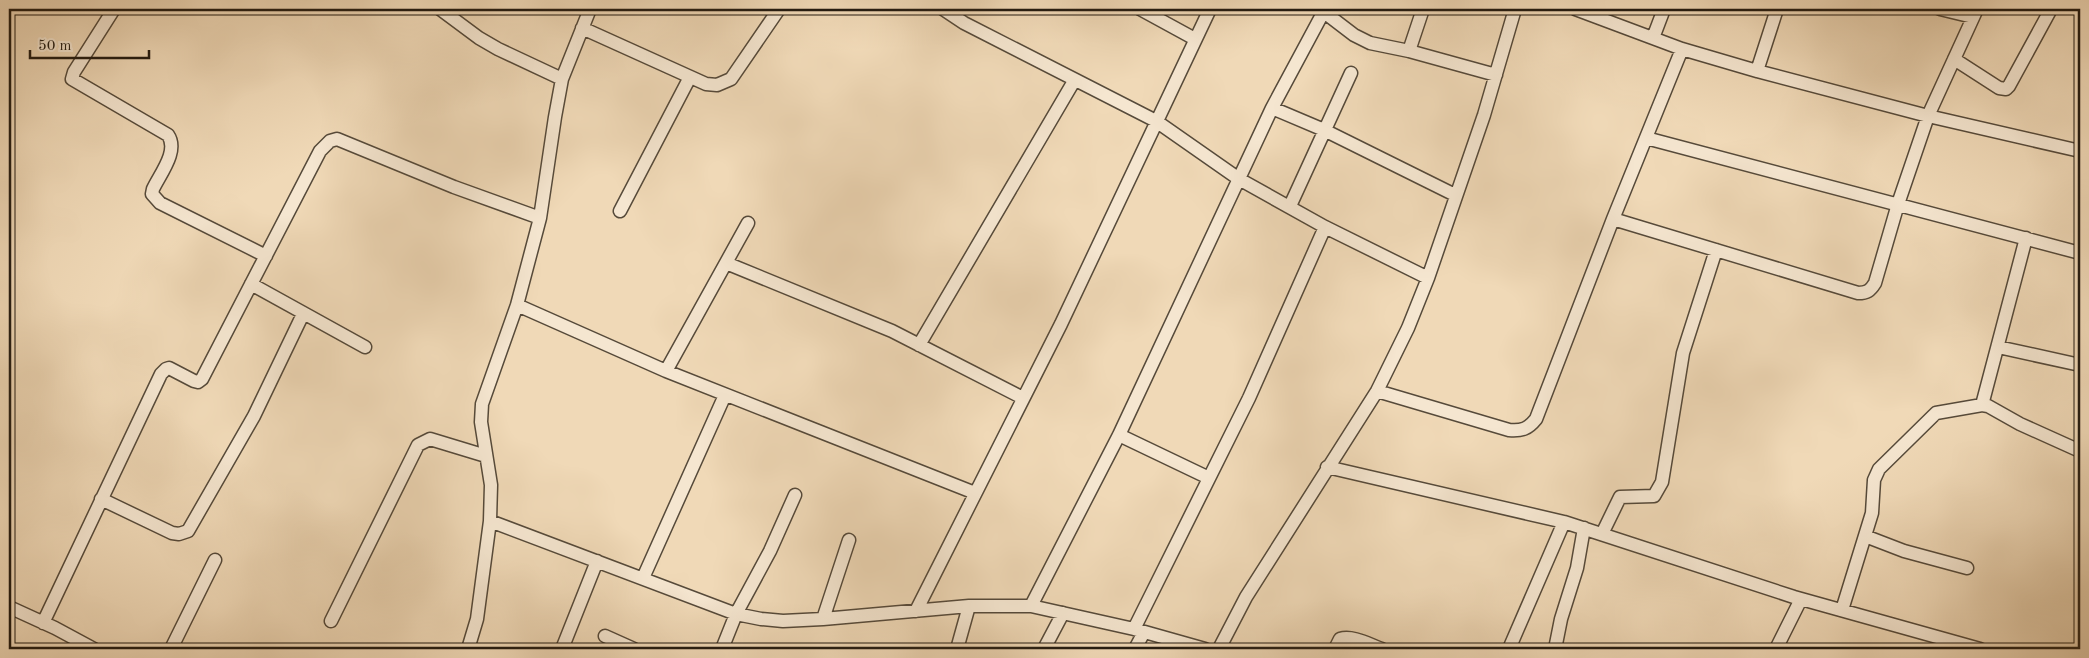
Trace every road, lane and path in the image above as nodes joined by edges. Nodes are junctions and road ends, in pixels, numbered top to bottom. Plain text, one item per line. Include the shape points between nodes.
1 (114, 9) edge
2 (440, 9) edge
3 (590, 9) edge
4 (778, 9) edge
5 (1140, 9) edge
6 (1210, 9) edge
7 (1423, 9) edge
8 (1515, 9) edge
9 (1575, 9) edge
10 (1664, 9) edge
11 (1777, 9) edge
12 (1940, 9) edge
13 (2051, 9) edge
14 (1322, 10) edge
15 (950, 11) edge
16 (1975, 13) edge
17 (582, 28) junction
18 (1653, 38) junction
19 (1195, 39) junction
20 (1682, 49) junction
21 (1409, 51) junction
22 (1954, 59) junction
23 (1757, 71) junction
24 (1351, 74) dead end
25 (1496, 75) junction
26 (690, 77) junction
27 (562, 79) junction
28 (1074, 81) junction
29 (1272, 108) junction
30 (1928, 116) junction
31 (1156, 121) junction
32 (1324, 130) junction
33 (1646, 138) junction
34 (2080, 152) edge
35 (1239, 178) junction
36 (1455, 195) junction
37 (1898, 204) junction
38 (1290, 206) junction
39 (620, 211) dead end
40 (540, 218) junction
41 (1613, 219) junction
42 (748, 223) dead end
43 (1325, 227) junction
44 (2026, 238) junction
45 (1716, 250) junction
46 (2080, 253) edge
47 (266, 256) junction
48 (726, 263) junction
49 (1428, 278) junction
50 (252, 284) junction
51 (517, 305) junction
52 (303, 314) junction
53 (919, 345) junction
54 (365, 347) dead end
55 (1998, 347) junction
56 (2080, 364) edge
57 (666, 371) junction
58 (1377, 391) junction
59 (725, 395) junction
60 (1023, 398) junction
61 (1982, 405) junction
62 (1119, 435) junction
63 (2080, 450) edge
64 (486, 456) junction
65 (1327, 467) junction
66 (1209, 478) junction
67 (975, 493) junction
68 (795, 495) dead end
69 (101, 499) junction
70 (490, 521) junction
71 (1564, 522) junction
72 (1584, 528) junction
73 (1602, 534) junction
74 (1865, 536) junction
75 (849, 540) dead end
76 (215, 560) dead end
77 (597, 561) junction
78 (1967, 568) dead end
79 (643, 578) junction
80 (1801, 599) junction
81 (969, 606) junction
82 (1031, 606) junction
83 (9, 607) edge
84 (1842, 610) junction
85 (916, 611) junction
86 (1063, 613) junction
87 (736, 614) junction
88 (823, 619) junction
89 (331, 622) dead end
90 (43, 623) junction
91 (1139, 631) junction
92 (605, 636) dead end
93 (94, 649) edge
94 (170, 649) edge
95 (468, 649) edge
96 (562, 649) edge
97 (634, 649) edge
98 (722, 649) edge
99 (957, 649) edge
100 (1044, 649) edge
101 (1135, 649) edge
102 (1205, 649) edge
103 (1219, 649) edge
104 (1335, 649) edge
105 (1382, 649) edge
106 (1509, 649) edge
107 (1555, 649) edge
108 (1776, 649) edge
109 (1980, 649) edge

1 - 47 street via 72,79 168,135 172,150 152,194 160,203
2 - 27 street via 498,49
3 - 17 street
4 - 26 street via 731,80 718,85
5 - 19 street
6 - 19 street
7 - 21 street
8 - 25 street
9 - 18 street
10 - 18 street
11 - 23 street
12 - 16 street
13 - 22 street via 2006,89 1999,88
14 - 21 street via 1361,39
14 - 29 street
15 - 28 street via 964,23
16 - 22 street
17 - 26 street
17 - 27 street
18 - 20 street
19 - 31 street
20 - 23 street
20 - 33 street
21 - 25 street
22 - 30 street
23 - 30 street
24 - 32 street
25 - 36 street
26 - 39 street
27 - 40 street
28 - 31 street
28 - 53 street
29 - 32 street
29 - 35 street
30 - 34 street
30 - 37 street
31 - 35 street
31 - 60 street
32 - 36 street
32 - 38 street
33 - 37 street
33 - 41 street
35 - 38 street
35 - 62 street
36 - 49 street
37 - 44 street
37 - 45 street via 1875,283 1866,293
38 - 43 street
40 - 47 street via 330,140 320,151
40 - 51 street
41 - 45 street
41 - 58 street via 1536,419 1529,428 1509,430
42 - 48 street
43 - 49 street
43 - 66 street via 1249,398
44 - 46 street
44 - 55 street
45 - 73 street via 1682,353 1662,482 1654,496 1620,497
47 - 50 street
48 - 53 street
48 - 57 street
49 - 58 street
50 - 52 street
50 - 69 street via 202,379 194,382 170,368 162,374
51 - 57 street
51 - 64 street via 482,404
52 - 54 street
52 - 69 street via 254,416 188,531 172,533
53 - 60 street
55 - 56 street
55 - 61 street
57 - 59 street
58 - 65 street
59 - 67 street
59 - 79 street
60 - 67 street
61 - 63 street
61 - 74 street via 1936,413 1883,464 1874,480 1872,513
62 - 66 street
62 - 82 street
64 - 70 street via 491,485
64 - 89 street via 430,439 418,445
65 - 71 street
65 - 103 street via 1246,597
66 - 91 street
67 - 85 street
68 - 87 street
69 - 90 street
70 - 77 street
70 - 95 street via 477,619
71 - 72 street
71 - 106 street
72 - 73 street
72 - 107 street via 1577,568
73 - 80 street
74 - 78 street via 1904,551
74 - 84 street
75 - 88 street
76 - 94 street
77 - 79 street
77 - 96 street
79 - 87 street
80 - 84 street
80 - 108 street
81 - 82 street
81 - 85 street
81 - 99 street
82 - 86 street
83 - 90 street
84 - 109 street
85 - 88 street
86 - 91 street
86 - 100 street
87 - 88 street via 761,619
87 - 98 street
90 - 93 street
91 - 101 street
91 - 102 street
92 - 97 street
104 - 105 street via 1340,639 1351,638

